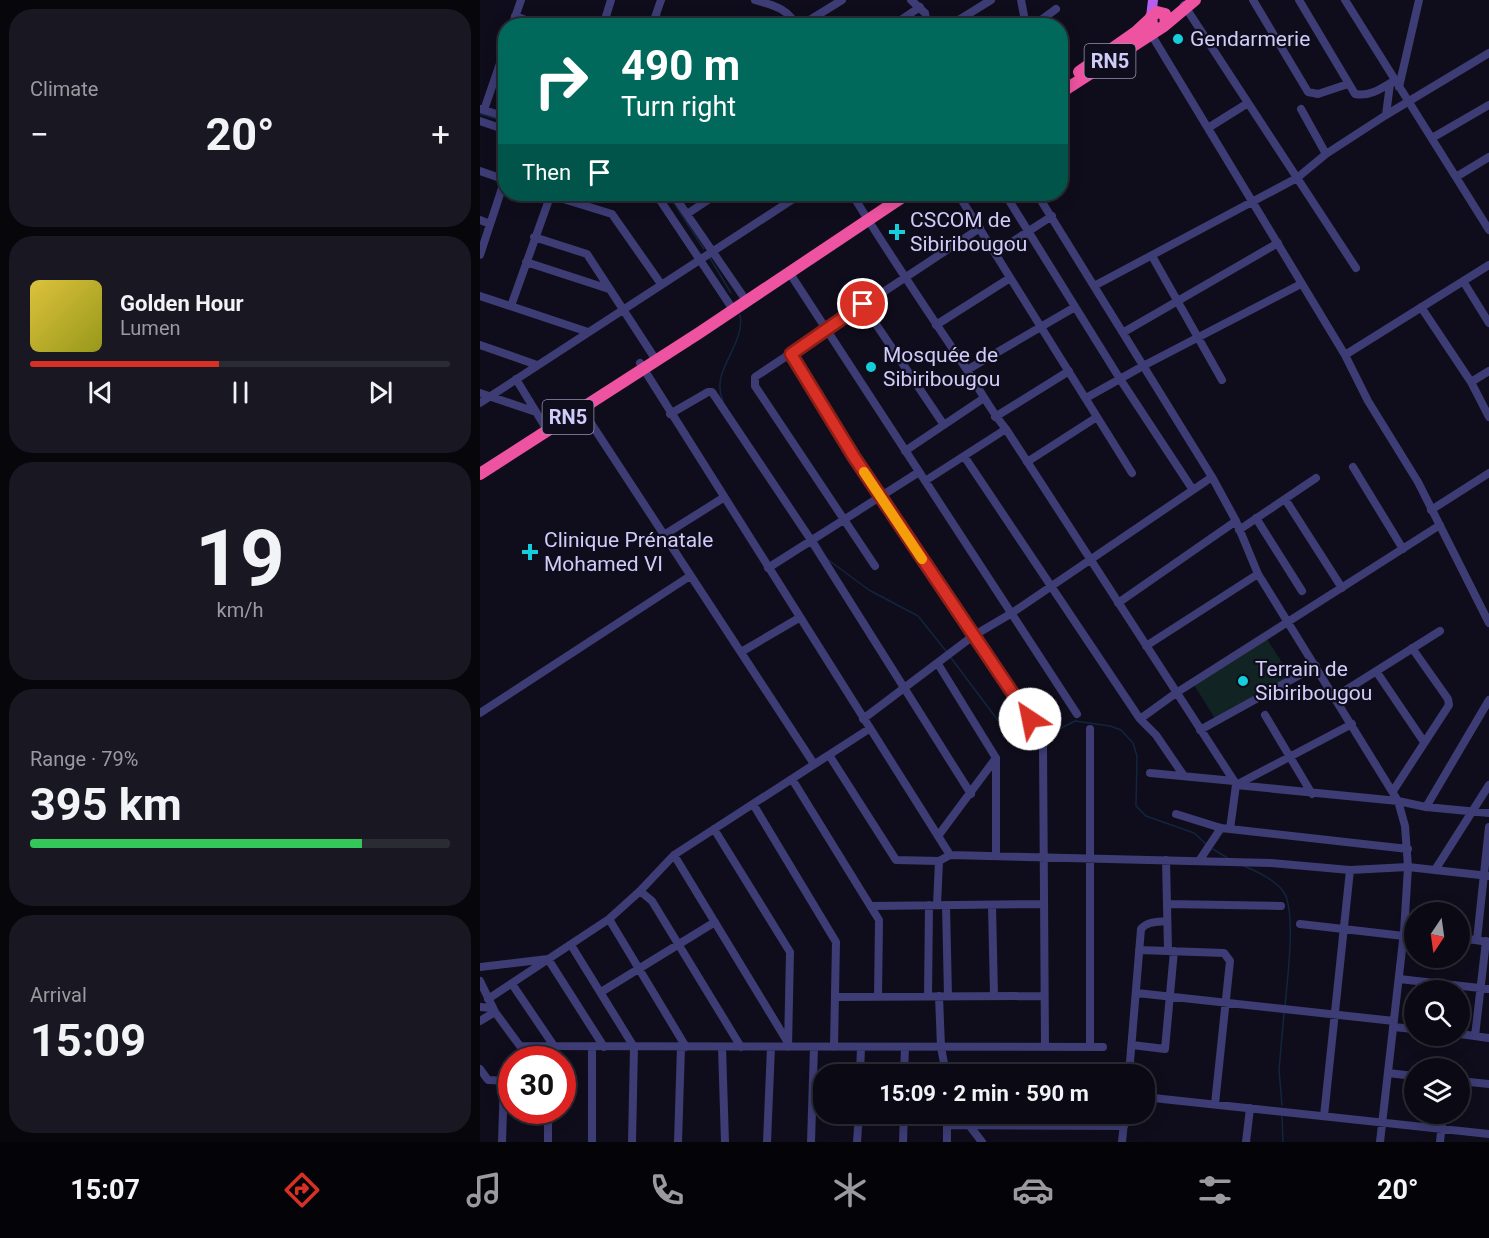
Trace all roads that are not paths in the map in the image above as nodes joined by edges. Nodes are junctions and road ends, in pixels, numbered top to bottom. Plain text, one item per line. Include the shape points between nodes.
1 (520, 0) edge
2 (610, 0) edge
3 (661, 0) edge
4 (758, 0) edge
5 (842, 0) edge
6 (911, 0) edge
7 (991, 0) edge
8 (1021, 0) edge
9 (1153, 0) edge
10 (1253, 0) edge
11 (1299, 0) edge
12 (1345, 0) edge
13 (1419, 0) edge
14 (1189, 3) edge
15 (920, 7) junction
16 (1056, 9) dead end
17 (515, 16) joint
18 (520, 18) edge
19 (605, 18) edge
20 (655, 18) edge
21 (793, 18) edge
22 (812, 18) edge
23 (904, 18) edge
24 (926, 18) edge
25 (963, 18) edge
26 (1024, 18) edge
27 (1044, 18) edge
28 (1158, 19) edge
29 (1489, 53) edge
30 (498, 75) edge
31 (1068, 79) edge
32 (1348, 84) junction
33 (1395, 84) junction
34 (1068, 87) edge
35 (1409, 101) junction
36 (1248, 103) junction
37 (1489, 105) edge
38 (482, 109) edge
39 (1301, 109) dead end
40 (498, 114) edge
41 (1386, 115) junction
42 (480, 122) edge
43 (498, 128) edge
44 (1208, 128) junction
45 (1432, 138) junction
46 (1326, 154) junction
47 (1489, 158) edge
48 (480, 171) edge
49 (498, 177) edge
50 (1456, 177) junction
51 (1297, 178) junction
52 (498, 200) edge
53 (547, 201) edge
54 (571, 201) edge
55 (661, 201) edge
56 (678, 201) edge
57 (706, 201) edge
58 (790, 201) edge
59 (856, 201) edge
60 (887, 201) edge
61 (895, 201) edge
62 (963, 201) edge
63 (1009, 201) edge
64 (1042, 201) edge
65 (1253, 202) junction
66 (687, 214) junction
67 (1052, 216) junction
68 (866, 217) junction
69 (480, 220) edge
70 (490, 224) junction
71 (980, 228) junction
72 (1489, 230) edge
73 (1028, 231) junction
74 (534, 237) junction
75 (1278, 243) junction
76 (713, 251) junction
77 (995, 253) junction
78 (480, 255) edge
79 (1152, 256) junction
80 (700, 259) junction
81 (526, 262) junction
82 (1489, 265) edge
83 (1356, 268) dead end
84 (789, 272) junction
85 (905, 278) junction
86 (1010, 278) junction
87 (1463, 280) junction
88 (661, 284) junction
89 (1301, 284) junction
90 (1094, 286) junction
91 (609, 289) junction
92 (480, 296) edge
93 (743, 296) junction
94 (1178, 301) junction
95 (730, 304) junction
96 (863, 304) junction
97 (511, 306) junction
98 (1075, 307) junction
99 (1421, 307) junction
100 (622, 310) junction
101 (1489, 323) edge
102 (936, 325) junction
103 (1041, 327) junction
104 (826, 330) junction
105 (588, 332) junction
106 (1124, 332) junction
107 (1198, 337) junction
108 (480, 345) edge
109 (791, 354) junction
110 (1346, 355) junction
111 (654, 358) junction
112 (537, 365) junction
113 (641, 366) junction
114 (1143, 366) junction
115 (967, 370) junction
116 (1069, 371) junction
117 (1489, 371) edge
118 (516, 379) junction
119 (1120, 380) junction
120 (1222, 380) dead end
121 (1471, 382) junction
122 (480, 393) edge
123 (490, 397) junction
124 (984, 398) junction
125 (1086, 398) junction
126 (480, 403) edge
127 (581, 408) junction
128 (536, 412) junction
129 (670, 414) junction
130 (995, 417) junction
131 (1097, 417) junction
132 (1489, 417) edge
133 (544, 425) junction
134 (944, 426) junction
135 (1006, 429) junction
136 (905, 451) junction
137 (964, 456) junction
138 (1027, 462) junction
139 (480, 467) edge
140 (1353, 467) dead end
141 (919, 472) junction
142 (1132, 473) dead end
143 (1489, 473) edge
144 (480, 474) edge
145 (1212, 477) junction
146 (1316, 478) dead end
147 (925, 481) junction
148 (1193, 490) junction
149 (880, 496) junction
150 (723, 498) junction
151 (1285, 499) junction
152 (1431, 510) junction
153 (844, 519) junction
154 (1256, 519) junction
155 (1236, 521) junction
156 (1440, 525) junction
157 (1239, 530) junction
158 (664, 535) junction
159 (811, 540) junction
160 (1403, 549) junction
161 (1090, 560) junction
162 (875, 566) dead end
163 (768, 568) junction
164 (1258, 574) junction
165 (690, 576) junction
166 (1051, 587) junction
167 (1342, 588) junction
168 (1302, 591) dead end
169 (1118, 603) junction
170 (1012, 613) junction
171 (799, 618) junction
172 (1288, 622) junction
173 (1489, 623) edge
174 (1440, 630) dead end
175 (973, 636) junction
176 (1146, 646) junction
177 (1412, 648) junction
178 (741, 652) junction
179 (938, 664) junction
180 (1316, 666) junction
181 (1376, 671) junction
182 (904, 688) junction
183 (1176, 693) junction
184 (1335, 697) junction
185 (1489, 700) edge
186 (480, 713) edge
187 (1077, 714) dead end
188 (1265, 715) dead end
189 (863, 719) junction
190 (1140, 719) junction
191 (1352, 724) junction
192 (869, 729) junction
193 (1090, 729) dead end
194 (1200, 730) junction
195 (1424, 742) junction
196 (830, 755) junction
197 (1291, 756) junction
198 (996, 758) junction
199 (814, 764) junction
200 (1150, 773) dead end
201 (1184, 776) junction
202 (792, 779) junction
203 (1235, 783) junction
204 (1489, 785) edge
205 (1393, 791) junction
206 (971, 794) junction
207 (1312, 794) junction
208 (1398, 801) junction
209 (753, 804) junction
210 (1426, 807) junction
211 (1472, 812) junction
212 (1489, 813) edge
213 (1176, 814) dead end
214 (1489, 827) edge
215 (1221, 828) junction
216 (714, 829) junction
217 (1230, 829) junction
218 (938, 836) junction
219 (1408, 849) junction
220 (674, 855) junction
221 (950, 855) junction
222 (996, 856) junction
223 (1043, 857) junction
224 (1090, 858) junction
225 (1166, 860) junction
226 (939, 861) junction
227 (1199, 861) junction
228 (1408, 867) junction
229 (1350, 870) junction
230 (1435, 870) junction
231 (1487, 876) edge
232 (640, 891) junction
233 (1406, 902) edge
234 (1044, 904) junction
235 (1167, 904) junction
236 (933, 905) junction
237 (946, 905) junction
238 (993, 905) junction
239 (872, 906) junction
240 (1281, 906) dead end
241 (609, 919) junction
242 (1167, 921) junction
243 (715, 922) junction
244 (1300, 924) dead end
245 (1344, 929) junction
246 (1404, 934) joint
247 (1484, 941) edge
248 (571, 945) junction
249 (678, 945) junction
250 (1139, 950) junction
251 (1171, 950) junction
252 (548, 959) junction
253 (480, 967) edge
254 (640, 969) junction
255 (1399, 979) junction
256 (480, 981) edge
257 (512, 984) junction
258 (1485, 989) edge
259 (601, 992) junction
260 (1137, 993) junction
261 (928, 996) junction
262 (939, 996) junction
263 (948, 996) junction
264 (994, 996) junction
265 (1044, 996) junction
266 (1171, 996) junction
267 (835, 997) junction
268 (878, 997) junction
269 (1227, 1002) junction
270 (492, 1006) junction
271 (480, 1007) edge
272 (1335, 1014) junction
273 (480, 1021) edge
274 (1394, 1024) junction
275 (1404, 1026) edge
276 (1470, 1035) edge
277 (1475, 1036) junction
278 (1489, 1038) edge
279 (788, 1045) junction
280 (1132, 1045) junction
281 (520, 1046) edge
282 (551, 1046) edge
283 (576, 1047) edge
284 (592, 1047) junction
285 (604, 1047) junction
286 (634, 1047) junction
287 (683, 1047) junction
288 (722, 1047) junction
289 (741, 1047) junction
290 (771, 1047) junction
291 (814, 1047) junction
292 (834, 1047) junction
293 (861, 1047) junction
294 (905, 1047) junction
295 (941, 1047) junction
296 (1045, 1047) junction
297 (1090, 1047) junction
298 (1104, 1047) dead end
299 (860, 1064) edge
300 (904, 1064) edge
301 (944, 1064) edge
302 (1130, 1064) edge
303 (480, 1069) edge
304 (1388, 1073) junction
305 (1404, 1075) edge
306 (498, 1080) edge
307 (1470, 1082) edge
308 (1489, 1084) edge
309 (1155, 1097) edge
310 (1215, 1104) junction
311 (1250, 1108) junction
312 (1324, 1116) junction
313 (1382, 1123) junction
314 (504, 1124) edge
315 (548, 1124) edge
316 (858, 1124) edge
317 (904, 1124) edge
318 (1442, 1124) edge
319 (947, 1125) joint
320 (969, 1125) junction
321 (1124, 1126) joint
322 (1441, 1129) junction
323 (1489, 1134) edge
324 (502, 1142) edge
325 (548, 1142) edge
326 (592, 1142) edge
327 (632, 1142) edge
328 (678, 1142) edge
329 (724, 1142) edge
330 (767, 1142) edge
331 (811, 1142) edge
332 (857, 1142) edge
333 (903, 1142) edge
334 (947, 1142) edge
335 (982, 1142) edge
336 (1122, 1142) edge
337 (1246, 1142) edge
338 (1380, 1142) edge
339 (1440, 1142) edge

1 - 17 street
2 - 19 street
3 - 20 street
4 - 21 street via 786,11
5 - 22 street
6 - 15 street
7 - 25 street
8 - 26 street
9 - 28 main road
10 - 32 street via 1308,92 1318,94
11 - 32 street
12 - 33 street
13 - 33 street
14 - 28 highway, RN5
14 - 36 street
15 - 23 street
15 - 24 street
16 - 27 street
17 - 18 street
28 - 31 highway, RN5
28 - 34 highway, RN5
28 - 44 street
29 - 35 street
30 - 38 street
32 - 33 street via 1354,94 1361,95
33 - 35 street
33 - 41 street
35 - 41 street
35 - 45 street
36 - 44 street
36 - 51 street
37 - 45 street
38 - 40 street
39 - 46 street
41 - 46 street
42 - 43 street
44 - 65 street
45 - 50 street
46 - 51 street
47 - 50 street
48 - 49 street
50 - 72 street
51 - 65 street
51 - 83 street
52 - 70 street
53 - 74 street
54 - 88 street via 612,214
55 - 80 street
56 - 66 street
57 - 66 street
58 - 76 street
59 - 68 street
60 - 68 highway, RN5
61 - 68 highway, RN5
62 - 71 street
63 - 73 street
64 - 67 street
65 - 75 street
65 - 79 street
66 - 76 street
67 - 73 street
67 - 90 street
68 - 84 highway, RN5
68 - 85 street
68 - 93 highway, RN5
69 - 70 street
70 - 78 street
71 - 77 street
71 - 85 street
73 - 77 street
73 - 98 street
74 - 81 street
74 - 91 street via 586,254
75 - 89 street
75 - 94 street
76 - 80 street
76 - 93 street
77 - 86 street
79 - 90 street
79 - 94 street
80 - 88 street
80 - 95 street
81 - 91 street
81 - 97 street
82 - 87 street
84 - 104 street
84 - 111 highway, RN5
85 - 96 street
85 - 102 street
86 - 102 street
86 - 103 street
87 - 99 street
87 - 101 street
88 - 100 street
89 - 107 street
89 - 110 street
90 - 106 street
91 - 100 street
92 - 97 street
93 - 95 highway, RN5
94 - 106 street
94 - 107 street
95 - 111 highway, RN5
96 - 104 street
96 - 134 street
97 - 105 street
98 - 103 street
98 - 119 street
99 - 110 street
99 - 121 street
100 - 105 street
100 - 111 street
102 - 115 street
103 - 115 street
103 - 116 street
104 - 109 street
104 - 136 street
105 - 112 street
106 - 114 street
107 - 114 street
107 - 120 street
108 - 112 street
109 - 149 street
109 - 153 street via 755,377 755,386
110 - 152 street
111 - 113 highway, RN5
112 - 118 street
113 - 127 highway, RN5
113 - 129 street
113 - 133 highway, RN5
114 - 119 street
114 - 145 street
115 - 124 street
116 - 125 street
116 - 130 street
117 - 121 street
118 - 123 street
118 - 128 street
119 - 125 street
119 - 148 street
121 - 132 street
122 - 123 street
123 - 126 street
123 - 128 street
124 - 130 street
124 - 134 street
125 - 131 street
127 - 144 highway, RN5
127 - 158 street
128 - 133 street
129 - 150 street
129 - 159 street via 712,392
130 - 135 street
131 - 138 street
131 - 142 street
133 - 139 highway, RN5
134 - 136 street
135 - 137 street
135 - 138 street
136 - 141 street
137 - 147 street
137 - 166 street
138 - 161 street
140 - 160 street
141 - 147 street
141 - 149 street
143 - 152 street
145 - 148 street
145 - 155 street
146 - 151 street
147 - 170 street
148 - 161 street
149 - 153 street
149 - 175 street
150 - 158 street
150 - 163 street
151 - 154 street
151 - 167 street
152 - 156 street
153 - 159 street
153 - 162 street
154 - 157 street
154 - 168 street
155 - 157 street
155 - 169 street
156 - 160 street
156 - 173 street
157 - 164 street
158 - 165 street
159 - 163 street
159 - 182 street
160 - 167 street
161 - 166 street
161 - 169 street
163 - 171 street
164 - 172 street
164 - 176 street
165 - 178 street
165 - 186 street
166 - 170 street
166 - 190 street
167 - 172 street
169 - 176 street
170 - 175 street
170 - 187 street
171 - 178 street
171 - 189 street
172 - 180 street
172 - 183 street
174 - 177 street
175 - 179 street
175 - 223 street via 1042,740
176 - 183 street
177 - 181 street
177 - 195 street via 1449,702
178 - 199 street
179 - 182 street
179 - 198 street
180 - 184 street
180 - 194 street
181 - 184 street
181 - 195 street
182 - 189 street
182 - 206 street
183 - 190 street
183 - 194 street
184 - 191 street
185 - 210 street
188 - 197 street
189 - 192 street
190 - 201 street
191 - 197 street
191 - 205 street
192 - 196 street
192 - 218 street
193 - 224 street
194 - 203 street
195 - 205 street
196 - 199 street
196 - 226 street via 896,860
197 - 203 street
197 - 207 street
198 - 206 street
198 - 222 street
199 - 202 street
200 - 201 street
201 - 203 street
202 - 209 street
202 - 239 street
203 - 207 street
203 - 217 street
204 - 211 street
205 - 208 street
206 - 218 street
207 - 208 street
208 - 210 street
208 - 219 street
209 - 216 street
209 - 267 street via 836,942
210 - 211 street
211 - 212 street
211 - 230 street
213 - 215 street
214 - 231 street
215 - 217 street
215 - 227 street
216 - 220 street
216 - 279 street via 790,952
217 - 219 street
218 - 221 street
219 - 228 street
220 - 232 street
220 - 243 street
221 - 222 street
221 - 226 street
222 - 223 street
223 - 224 street
223 - 234 street
224 - 225 street
224 - 297 street
225 - 227 street
225 - 235 street
226 - 236 street
227 - 229 street via 1271,862
228 - 229 street
228 - 230 street
228 - 233 street
229 - 245 street
230 - 231 street
231 - 247 street
232 - 241 street
232 - 249 street via 652,901
234 - 238 street
234 - 265 street
235 - 240 street
235 - 242 street
236 - 237 street
236 - 239 street
236 - 261 street
237 - 238 street
237 - 263 street
238 - 264 street
239 - 268 street via 879,920
241 - 248 street
241 - 254 street
242 - 250 street via 1144,925
242 - 251 street
243 - 249 street
243 - 279 street
244 - 245 street
245 - 246 street
245 - 272 street
246 - 255 street
247 - 258 street
248 - 252 street
248 - 259 street
249 - 254 street
249 - 289 street
250 - 251 street
250 - 260 street
251 - 266 street
251 - 269 street via 1224,952 1230,961
252 - 253 street
252 - 257 street
252 - 285 street
254 - 259 street
254 - 287 street
255 - 258 street
255 - 274 street
256 - 270 street
257 - 270 street
257 - 282 street
258 - 277 street
259 - 286 street
260 - 266 street
260 - 280 street
261 - 262 street
261 - 268 street
262 - 263 street
262 - 295 street
263 - 264 street
264 - 265 street
265 - 296 street
266 - 269 street
266 - 280 street via 1166,1049
267 - 268 street
267 - 292 street
269 - 272 street
269 - 310 street
270 - 271 street
270 - 273 street
270 - 281 street
272 - 274 street
272 - 312 street
274 - 275 street
274 - 304 street
276 - 277 street
277 - 278 street
279 - 290 street
279 - 291 street
280 - 302 street
283 - 284 street
284 - 285 street
284 - 326 street
285 - 286 street
286 - 287 street
286 - 327 street
287 - 288 street
287 - 328 street
288 - 289 street
288 - 329 street
289 - 290 street
290 - 330 street
291 - 292 street
291 - 331 street
292 - 293 street
293 - 294 street
293 - 299 street
294 - 295 street
294 - 300 street
295 - 296 street
295 - 301 street
296 - 297 street
297 - 298 street
303 - 306 street via 488,1080
304 - 305 street
304 - 313 street
307 - 308 street
309 - 310 street
310 - 311 street
311 - 312 street
311 - 337 street
312 - 313 street
313 - 322 street
313 - 338 street
314 - 324 street
315 - 325 street
316 - 332 street
317 - 333 street
318 - 322 street
319 - 320 street
319 - 334 street
320 - 321 street
320 - 335 street
321 - 336 street
322 - 323 street
322 - 339 street

